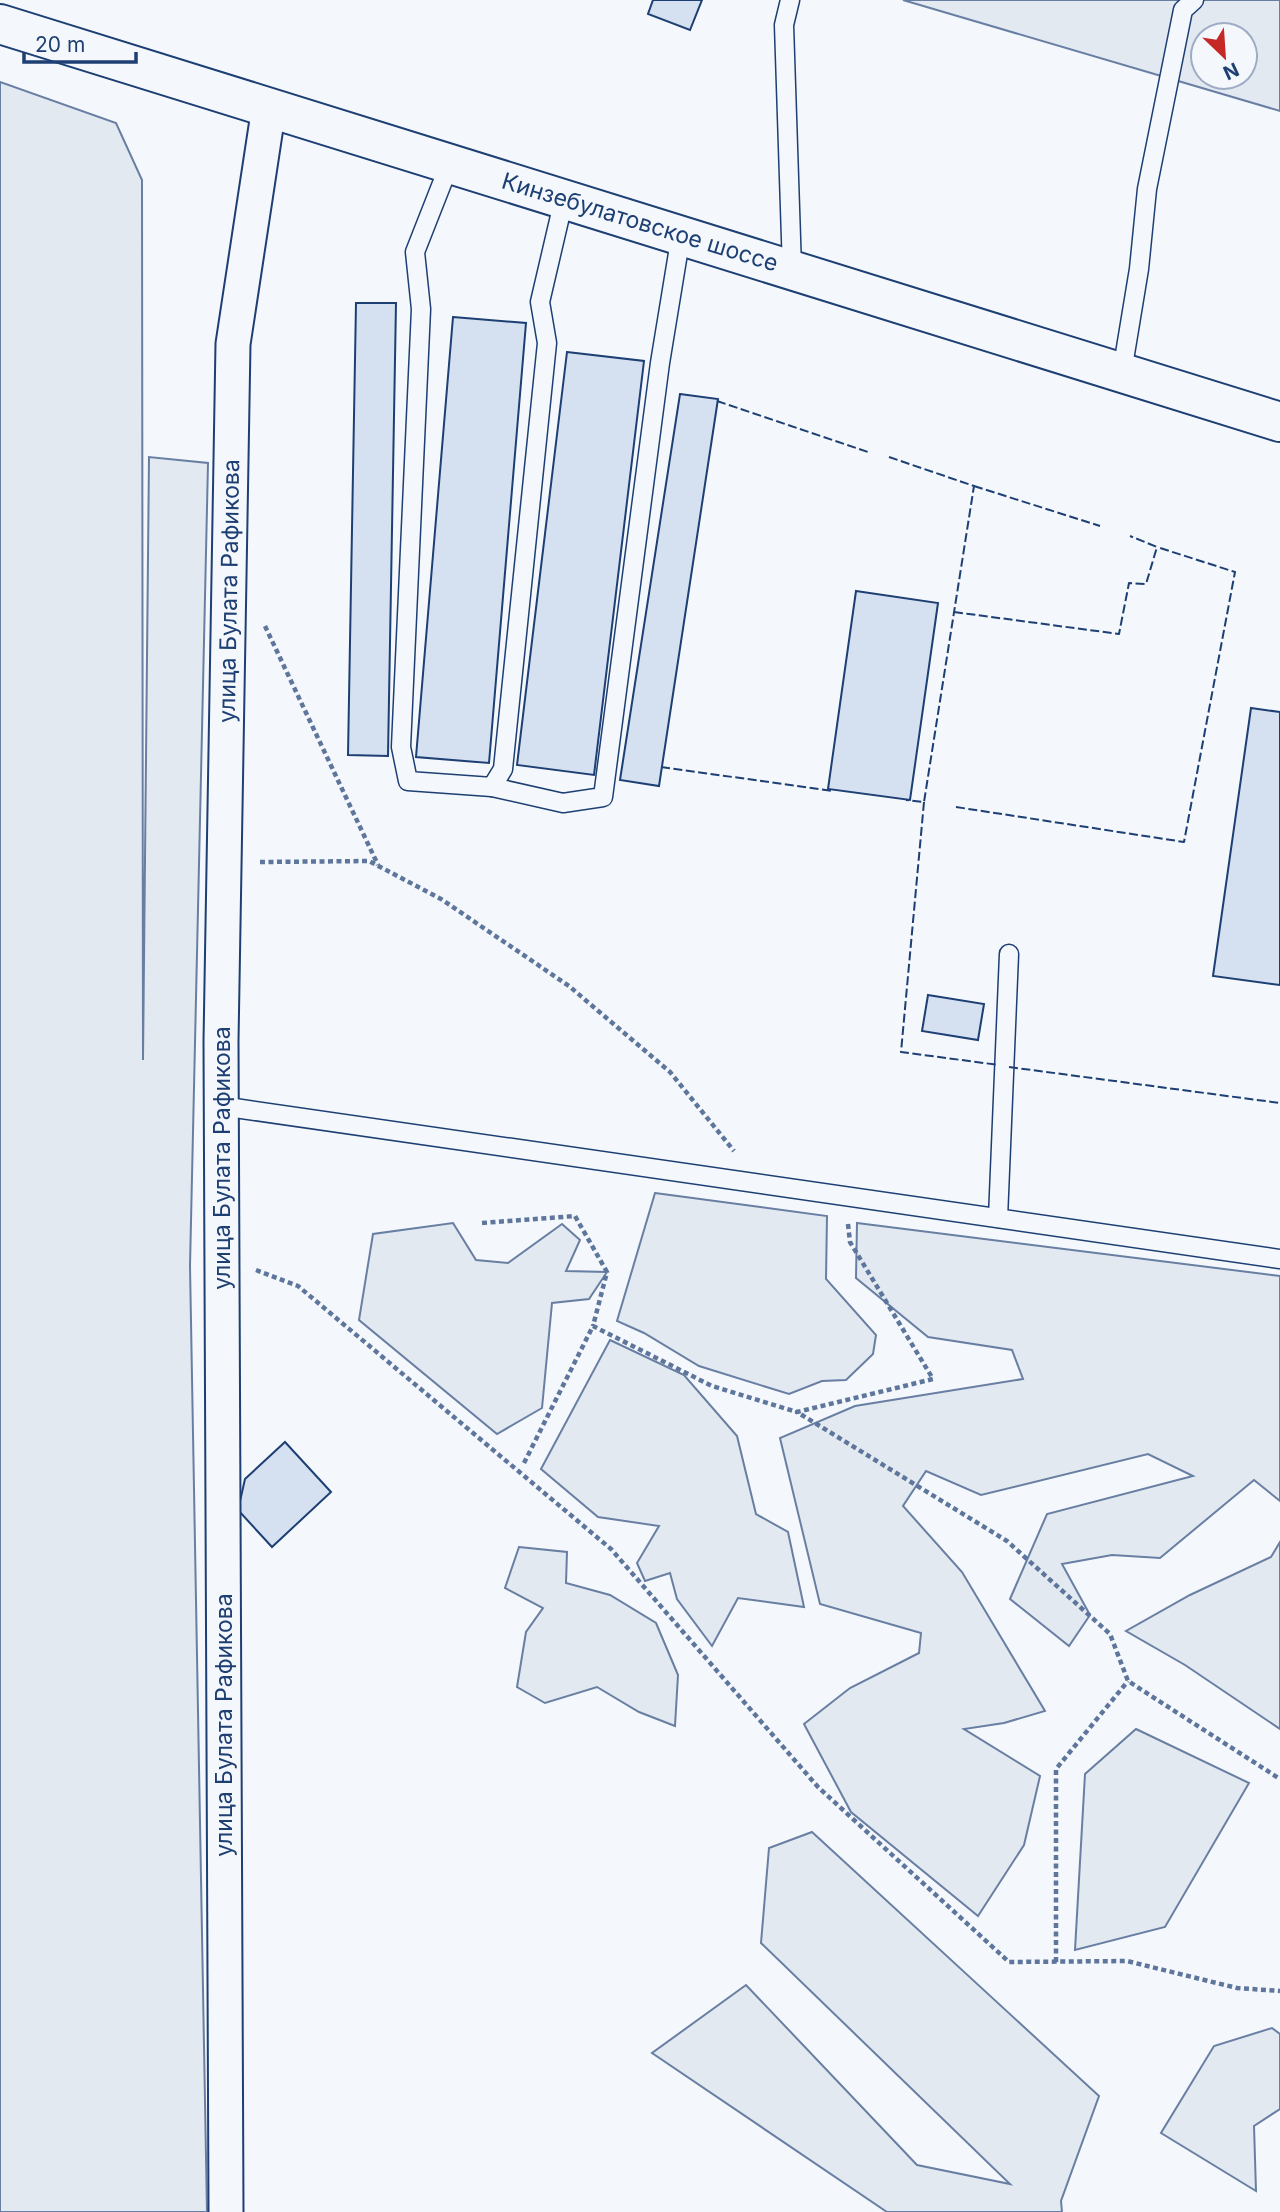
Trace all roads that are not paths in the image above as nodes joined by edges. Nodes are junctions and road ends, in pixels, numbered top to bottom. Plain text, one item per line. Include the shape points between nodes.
1 (790, 0) edge
2 (1194, 0) edge
3 (0, 24) edge
4 (269, 107) junction
5 (450, 163) junction
6 (564, 199) junction
7 (681, 235) junction
8 (793, 269) junction
9 (1122, 372) junction
10 (1280, 422) edge
11 (492, 787) junction
12 (1009, 954) dead end
13 (221, 1106) junction
14 (998, 1218) junction
15 (1280, 1259) edge
16 (226, 2212) edge

1 - 8 lane via 784,25
2 - 9 lane via 1183,10 1147,188
3 - 4 main road, Кинзебулатовское шоссе
4 - 5 main road, Кинзебулатовское шоссе
4 - 13 street, улица Булата Рафикова via 233,344
5 - 6 main road, Кинзебулатовское шоссе
5 - 11 lane via 415,252 421,309 401,747 408,780
6 - 7 main road, Кинзебулатовское шоссе
6 - 11 lane via 540,302 547,344 503,769
7 - 8 main road, Кинзебулатовское шоссе
7 - 11 lane via 603,797 563,803
8 - 9 main road, Кинзебулатовское шоссе
9 - 10 main road, Кинзебулатовское шоссе
12 - 14 lane
13 - 14 lane
13 - 16 street, улица Булата Рафикова
14 - 15 lane

